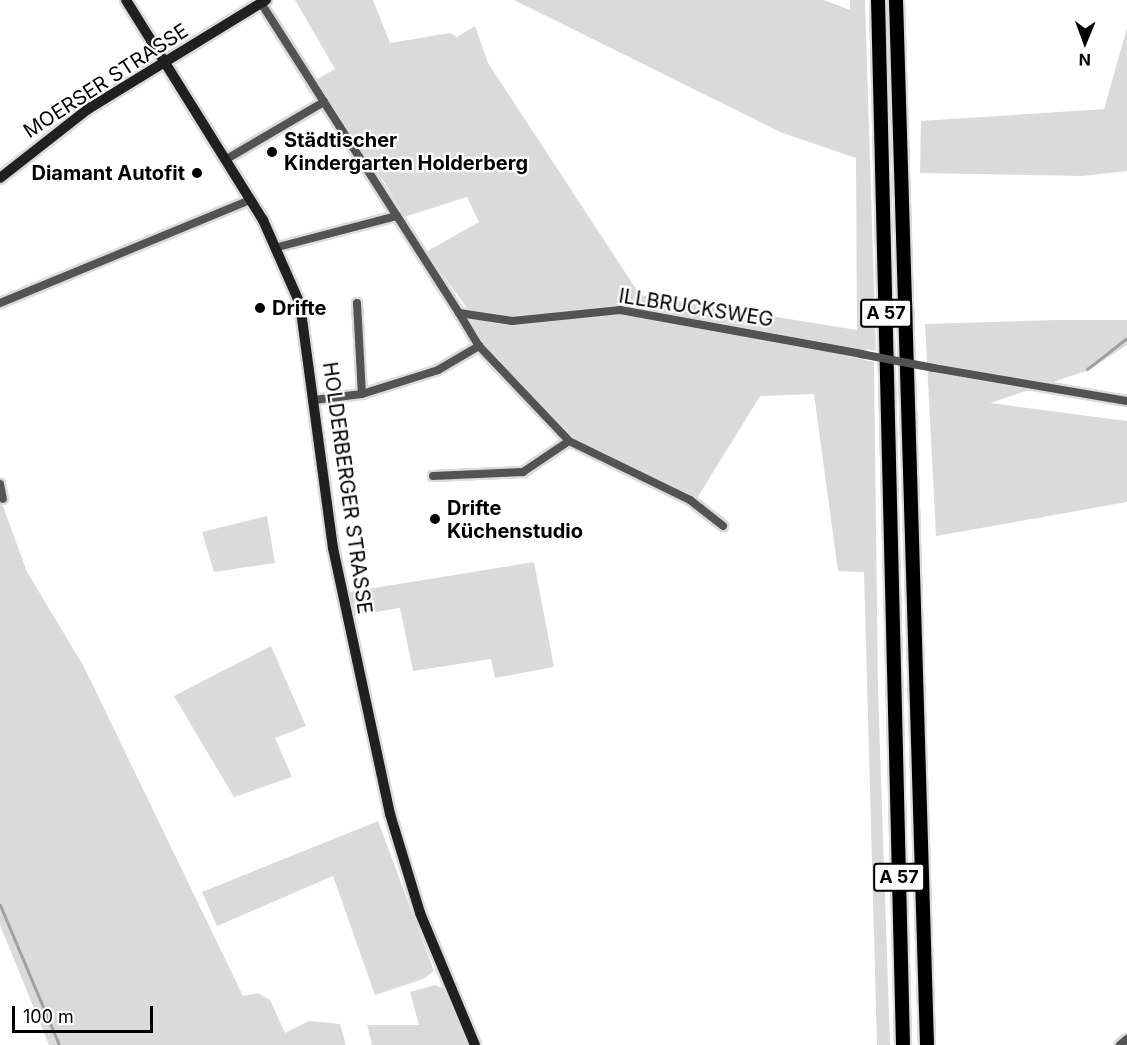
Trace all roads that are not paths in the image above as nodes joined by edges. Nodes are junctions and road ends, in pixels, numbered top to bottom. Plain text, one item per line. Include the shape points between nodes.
1 (126, 0) edge
2 (878, 0) edge
3 (896, 0) edge
4 (263, 1) edge
5 (166, 62) junction
6 (324, 102) junction
7 (225, 160) junction
8 (0, 178) edge
9 (250, 200) junction
10 (397, 216) junction
11 (278, 247) junction
12 (0, 303) edge
13 (357, 303) dead end
14 (459, 313) junction
15 (479, 346) junction
16 (362, 394) junction
17 (314, 400) junction
18 (1127, 401) edge
19 (569, 441) junction
20 (433, 476) dead end
21 (0, 484) edge
22 (3, 499) dead end
23 (723, 526) dead end
24 (926, 986) junction
25 (1127, 1039) edge
26 (475, 1045) edge
27 (903, 1045) edge
28 (927, 1045) edge
29 (933, 1045) edge
30 (1120, 1045) edge

1 - 5 main road, HOLDERBERGER STRASSE
2 - 27 highway, A 57
3 - 24 highway, A 57
4 - 5 main road, MOERSER STRASSE
4 - 6 street
5 - 7 main road, HOLDERBERGER STRASSE
5 - 8 main road, MOERSER STRASSE via 87,109
6 - 7 street
6 - 10 street
7 - 9 main road, HOLDERBERGER STRASSE
9 - 11 main road, HOLDERBERGER STRASSE
9 - 12 street
10 - 11 street
10 - 14 street
11 - 17 main road, HOLDERBERGER STRASSE via 300,304
13 - 16 street
14 - 15 street
14 - 18 street, ILLBRUCKSWEG, bridge via 512,321 621,310
15 - 16 street via 438,370
15 - 19 street
16 - 17 street
17 - 26 main road, HOLDERBERGER STRASSE via 333,548 390,814 420,913
19 - 20 street via 523,472
19 - 23 street via 690,500
21 - 22 street
24 - 28 highway, A 57
24 - 29 highway
25 - 30 street

